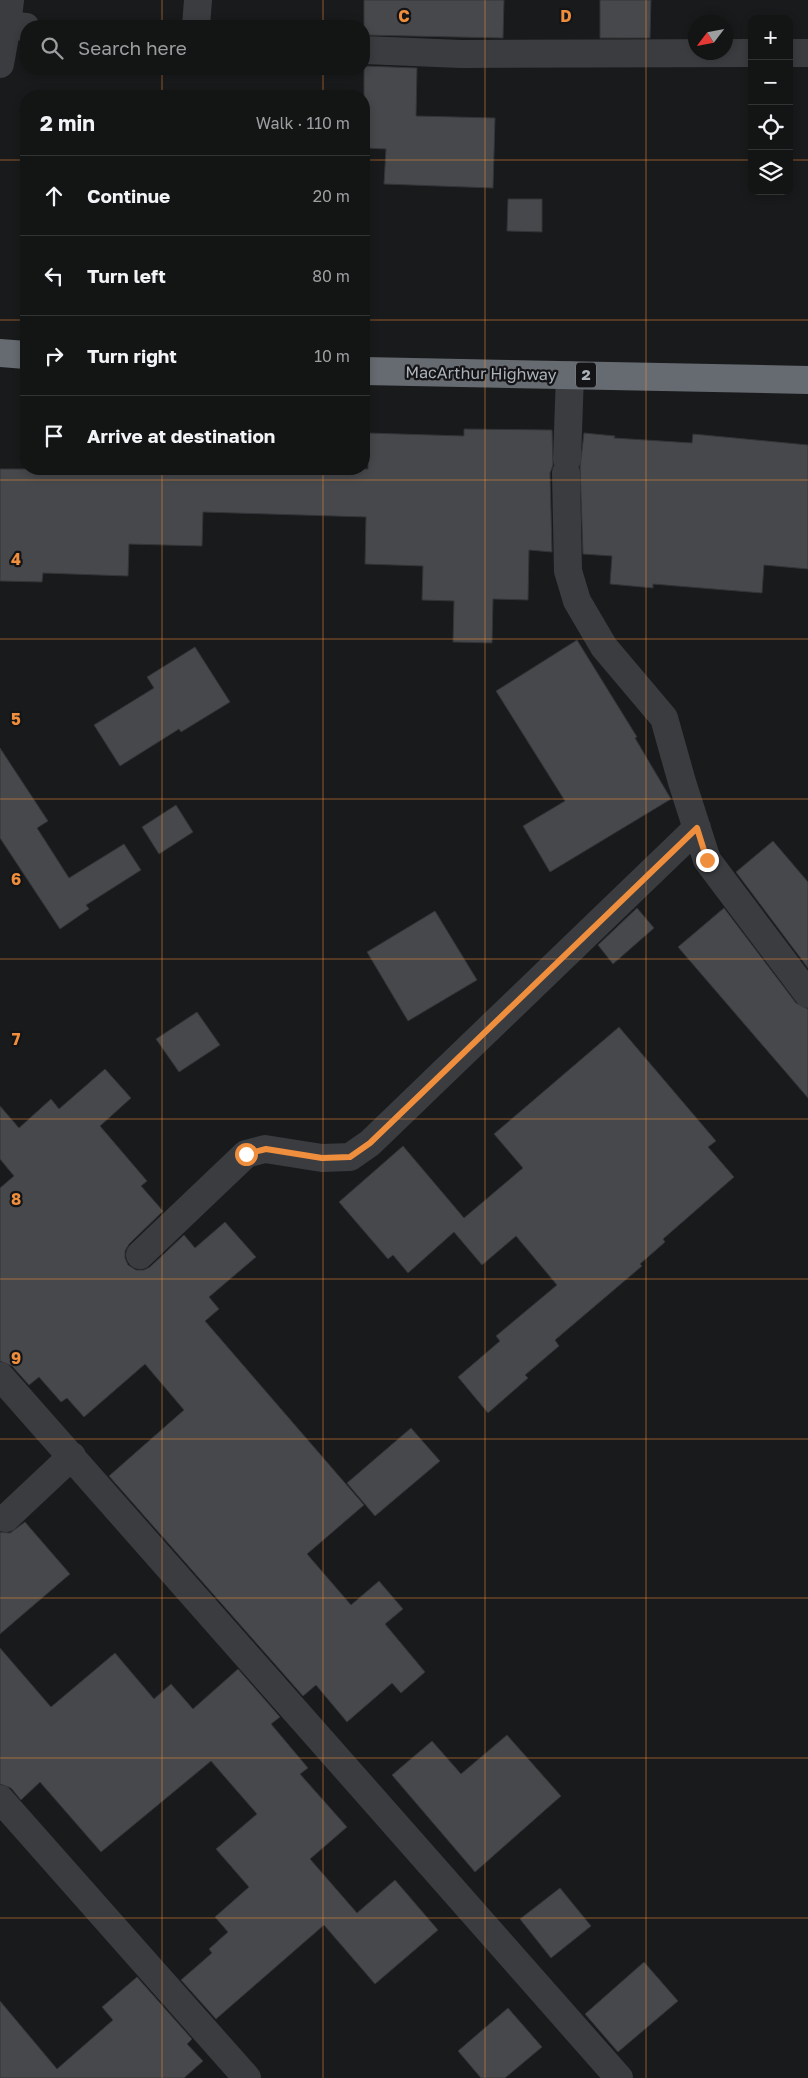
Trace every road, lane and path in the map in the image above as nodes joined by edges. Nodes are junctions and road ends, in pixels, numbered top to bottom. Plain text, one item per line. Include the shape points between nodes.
1 (198, 0) edge
2 (11, 19) edge
3 (196, 20) edge
4 (370, 50) edge
5 (748, 53) edge
6 (793, 53) edge
7 (808, 53) edge
8 (0, 64) edge
9 (0, 353) edge
10 (20, 355) edge
11 (370, 370) edge
12 (570, 375) junction
13 (808, 380) edge
14 (697, 828) junction
15 (808, 994) edge
16 (140, 1255) dead end
17 (0, 1376) edge
18 (72, 1456) junction
19 (6, 1518) dead end
20 (0, 1799) edge
21 (247, 2078) edge
22 (619, 2078) edge

1 - 3 street
2 - 8 street
4 - 5 street via 462,54
6 - 7 street
9 - 10 highway
11 - 12 highway, MacArthur Highway / 2
12 - 13 highway, MacArthur Highway / 2
12 - 14 street via 566,466 568,571 577,601 604,647 664,718
14 - 15 street via 707,860
14 - 16 street via 370,1143 350,1157 322,1158 266,1149 246,1154
17 - 18 street
18 - 19 street
18 - 22 street
20 - 21 street

